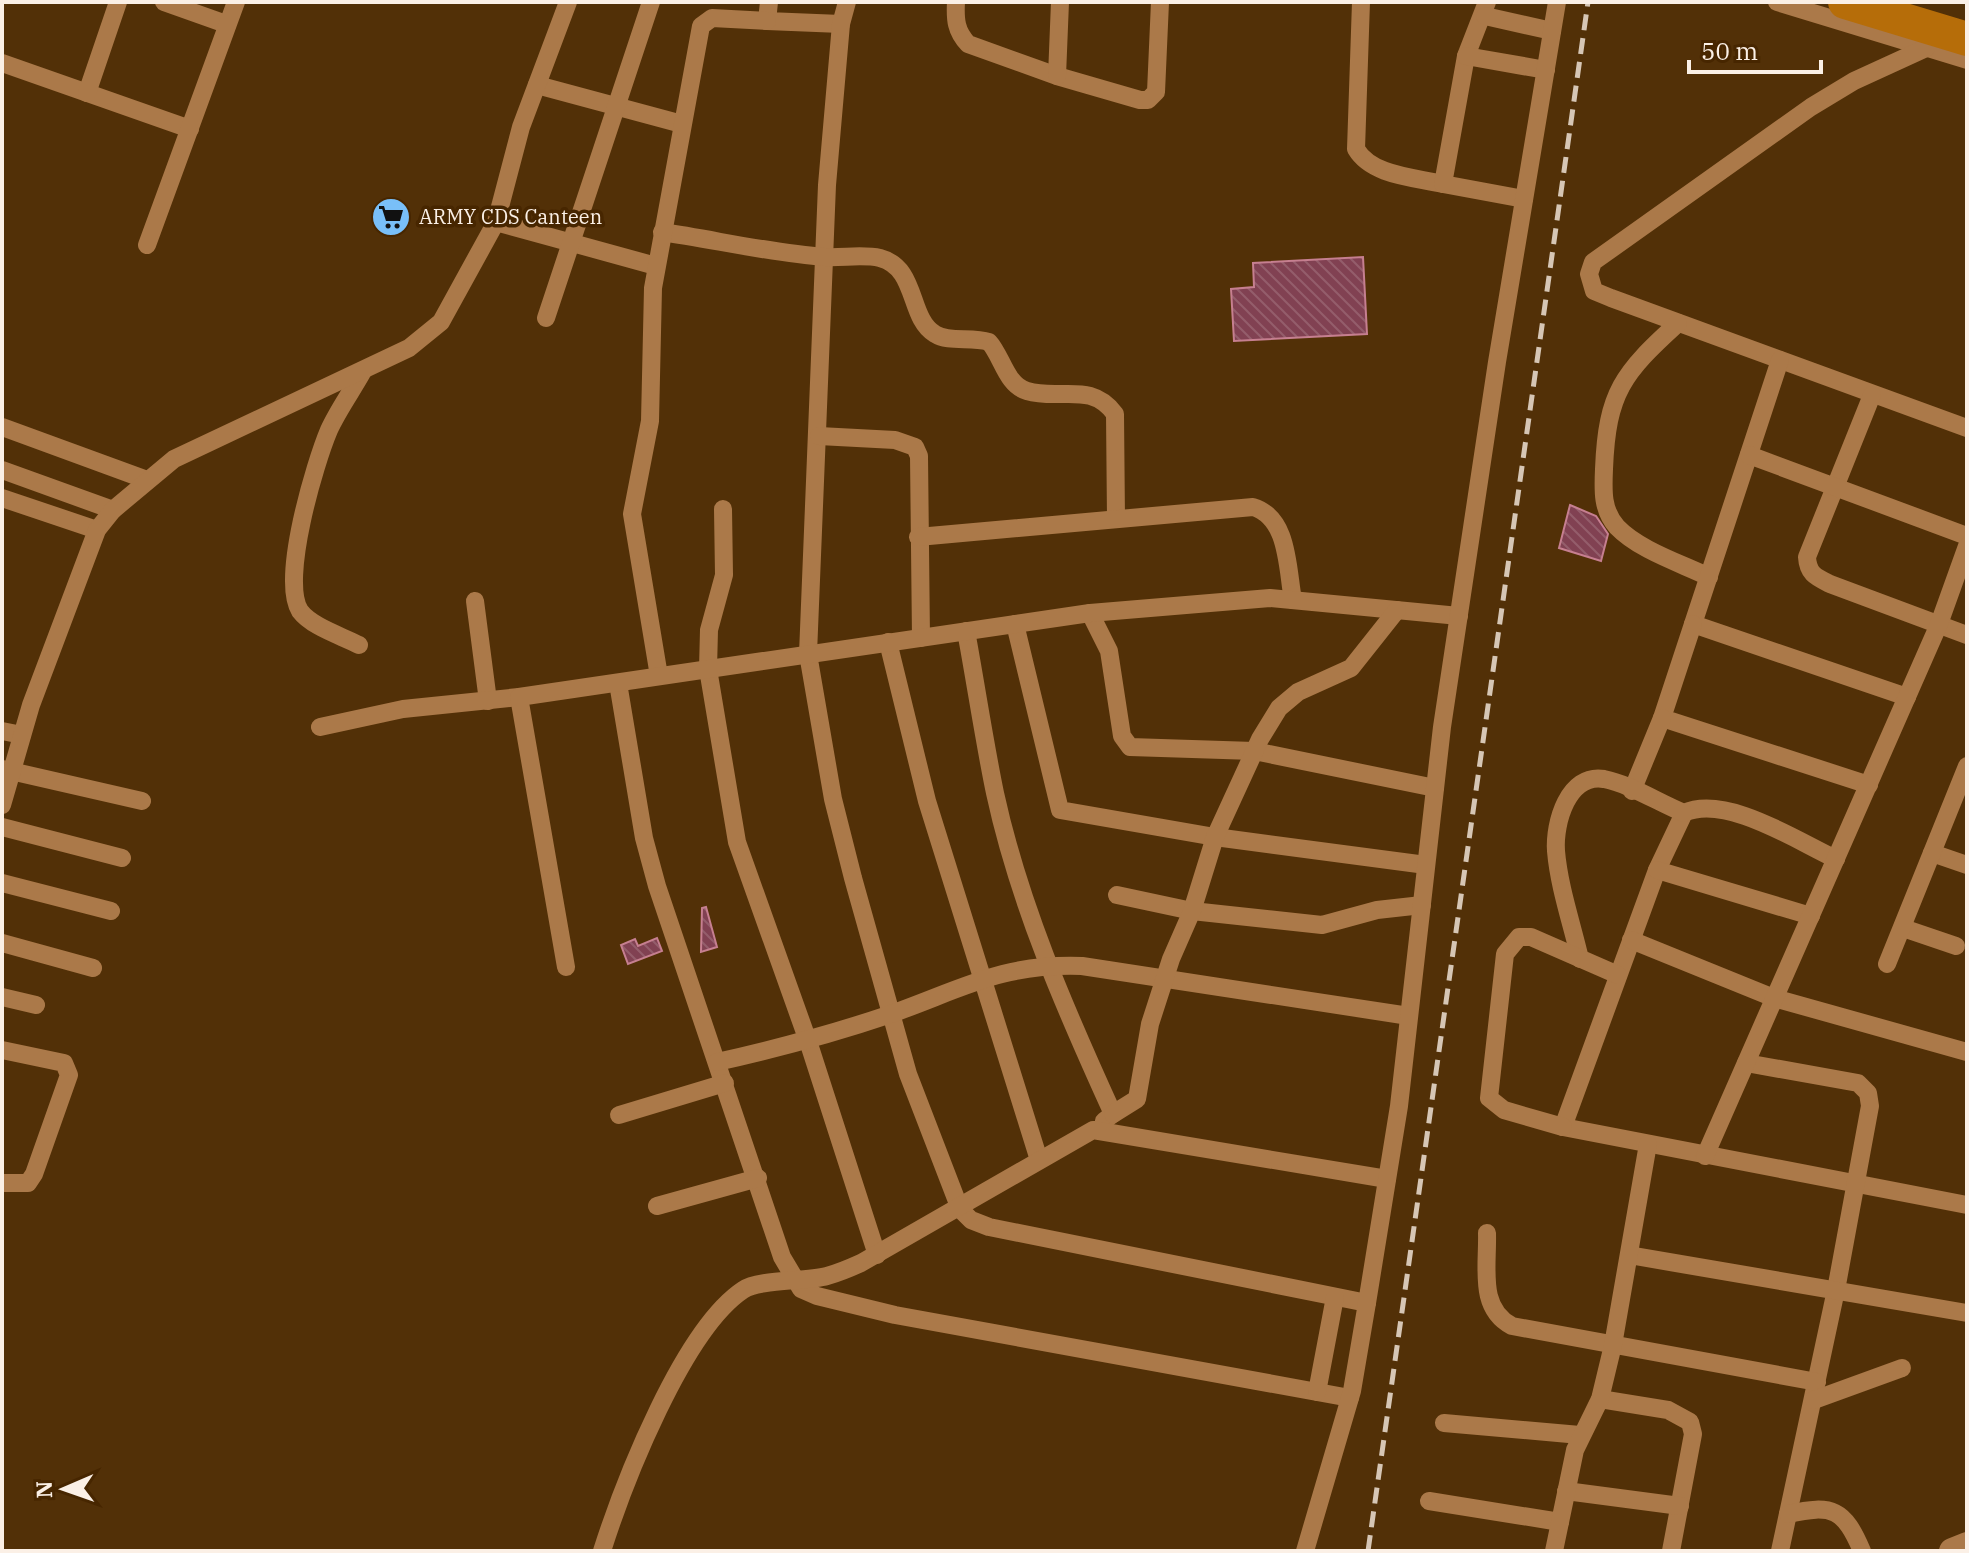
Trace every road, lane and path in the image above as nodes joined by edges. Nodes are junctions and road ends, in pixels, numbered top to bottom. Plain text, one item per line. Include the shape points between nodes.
1 (118, 2) edge
2 (164, 2) edge
3 (236, 2) edge
4 (568, 2) edge
5 (651, 2) edge
6 (769, 2) edge
7 (847, 2) edge
8 (956, 2) edge
9 (1060, 2) edge
10 (1160, 2) edge
11 (1361, 2) edge
12 (1557, 2) edge
13 (1777, 2) edge
14 (1845, 2) edge
15 (1486, 9) edge
16 (767, 21) junction
17 (226, 24) junction
18 (841, 24) junction
19 (1552, 31) junction
20 (1967, 39) edge
21 (1926, 48) junction
22 (1466, 56) junction
23 (1967, 60) edge
24 (2, 63) edge
25 (1546, 70) junction
26 (1057, 76) junction
27 (537, 85) junction
28 (87, 93) junction
29 (615, 106) junction
30 (682, 124) junction
31 (190, 129) junction
32 (1443, 184) junction
33 (1524, 199) junction
34 (496, 222) junction
35 (662, 232) junction
36 (570, 242) junction
37 (147, 245) dead end
38 (824, 257) junction
39 (656, 266) junction
40 (546, 318) dead end
41 (1678, 323) junction
42 (1780, 360) junction
43 (363, 371) junction
44 (1872, 395) junction
45 (2, 427) edge
46 (1967, 428) edge
47 (819, 436) junction
48 (1749, 455) junction
49 (2, 470) edge
50 (147, 480) junction
51 (1836, 486) junction
52 (2, 498) edge
53 (723, 509) dead end
54 (113, 510) junction
55 (1116, 519) junction
56 (97, 530) junction
57 (1967, 536) edge
58 (918, 537) junction
59 (1967, 546) edge
60 (1709, 577) junction
61 (1293, 600) junction
62 (475, 601) dead end
63 (1397, 610) junction
64 (1090, 613) junction
65 (1459, 616) junction
66 (1015, 624) junction
67 (1693, 624) junction
68 (1939, 624) junction
69 (966, 631) junction
70 (1967, 635) edge
71 (921, 638) junction
72 (888, 642) junction
73 (359, 645) dead end
74 (808, 654) junction
75 (708, 669) junction
76 (659, 676) junction
77 (618, 683) junction
78 (519, 697) junction
79 (1907, 697) junction
80 (488, 701) junction
81 (1662, 718) junction
82 (320, 727) dead end
83 (2, 731) edge
84 (22, 735) junction
85 (1254, 751) junction
86 (1967, 766) edge
87 (7, 770) edge
88 (1869, 785) junction
89 (1435, 788) junction
90 (1632, 791) junction
91 (142, 801) dead end
92 (2, 805) edge
93 (1684, 813) junction
94 (2, 827) edge
95 (1215, 837) junction
96 (1932, 853) junction
97 (122, 858) dead end
98 (1836, 859) junction
99 (1426, 865) junction
100 (1967, 865) edge
101 (1657, 870) junction
102 (2, 883) edge
103 (1117, 895) dead end
104 (1422, 905) junction
105 (111, 911) dead end
106 (1192, 911) junction
107 (1811, 916) junction
108 (1903, 928) junction
109 (1631, 940) junction
110 (2, 943) edge
111 (1956, 946) dead end
112 (1580, 959) junction
113 (1887, 964) dead end
114 (1050, 965) junction
115 (566, 967) dead end
116 (93, 968) dead end
117 (1618, 975) junction
118 (982, 977) junction
119 (1164, 981) junction
120 (2, 997) edge
121 (1774, 998) junction
122 (36, 1005) dead end
123 (891, 1014) junction
124 (1409, 1016) junction
125 (808, 1041) junction
126 (2, 1050) edge
127 (1967, 1052) edge
128 (717, 1062) junction
129 (1746, 1063) junction
130 (725, 1083) junction
131 (1113, 1114) junction
132 (619, 1115) dead end
133 (1563, 1127) junction
134 (1093, 1130) junction
135 (1648, 1144) junction
136 (1705, 1156) junction
137 (1039, 1160) junction
138 (758, 1178) junction
139 (1387, 1179) junction
140 (2, 1183) edge
141 (1855, 1185) junction
142 (1967, 1205) edge
143 (657, 1206) dead end
144 (960, 1209) junction
145 (1487, 1233) dead end
146 (877, 1255) junction
147 (1629, 1255) junction
148 (794, 1281) junction
149 (1836, 1290) junction
150 (1335, 1297) junction
151 (1367, 1303) junction
152 (1967, 1313) edge
153 (1613, 1345) junction
154 (1902, 1368) dead end
155 (1815, 1391) junction
156 (1317, 1392) junction
157 (1350, 1398) junction
158 (1600, 1399) junction
159 (1444, 1423) dead end
160 (1580, 1435) junction
161 (1566, 1491) junction
162 (1429, 1501) dead end
163 (1680, 1506) junction
164 (1788, 1514) junction
165 (1560, 1522) junction
166 (1967, 1545) edge
167 (602, 1551) edge
168 (1305, 1551) edge
169 (1554, 1551) edge
170 (1671, 1551) edge
171 (1780, 1551) edge
172 (1862, 1551) edge
173 (1952, 1551) edge

1 - 28 street
2 - 17 street
3 - 17 street
4 - 27 street
5 - 29 street
6 - 16 street
7 - 18 street
8 - 26 street via 955,22 968,44
9 - 26 street
10 - 26 street via 1153,97 1140,100
11 - 32 street via 1356,149 1364,162 1379,169
12 - 19 street
13 - 21 street
14 - 20 highway
15 - 19 street
15 - 22 street
16 - 18 street
16 - 30 street via 704,21
17 - 31 street
18 - 38 street
19 - 25 street
21 - 23 street
21 - 41 street via 1811,107 1593,262 1589,274 1594,291
22 - 25 street
22 - 32 street
24 - 28 street
25 - 33 street
27 - 29 street
27 - 34 street
28 - 31 street
29 - 30 street
29 - 36 street
30 - 35 street
31 - 37 street
32 - 33 street
33 - 65 street
34 - 36 street
34 - 43 street via 441,322 409,348
35 - 38 street
35 - 39 street
36 - 39 street
36 - 40 street
38 - 47 street
38 - 55 street via 880,258 895,265 910,283 927,328 941,337 989,342 1009,377 1026,391 1097,396 1107,403 1115,414
39 - 76 street via 650,421 632,514
41 - 42 street
41 - 60 street via 1641,357 1610,405 1604,506 1627,536
42 - 44 street
42 - 48 street
43 - 50 street via 174,459
43 - 73 street via 329,430 307,504 295,573 301,612
44 - 46 street
44 - 51 street
45 - 50 street
47 - 58 street via 895,440 915,447
47 - 74 street
48 - 51 street
48 - 60 street
49 - 54 street
50 - 54 street
51 - 57 street
51 - 68 street via 1807,557 1808,568 1830,584
52 - 56 street
53 - 75 street via 724,575 709,630
54 - 56 street
55 - 58 street
55 - 61 street via 1232,506 1269,512 1278,524
56 - 84 street
58 - 71 street
59 - 68 street
60 - 67 street
61 - 63 street
61 - 64 street
62 - 80 street
63 - 65 street
63 - 85 street via 1351,668 1298,692 1279,708
64 - 66 street
64 - 85 street via 1109,651 1122,736 1130,747
65 - 89 street
66 - 69 street
66 - 95 street via 1060,810
67 - 79 street
67 - 81 street
68 - 70 street
68 - 79 street
69 - 71 street
69 - 114 street via 996,795
71 - 72 street
72 - 74 street
72 - 118 street via 927,801
74 - 75 street
74 - 123 street via 833,799
75 - 76 street
75 - 125 street via 737,842
76 - 77 street
77 - 78 street
77 - 128 street via 644,838
78 - 80 street
78 - 115 street
79 - 88 street
80 - 82 street via 403,709
81 - 88 street
81 - 90 street
83 - 84 street
84 - 87 street
85 - 89 street
85 - 95 street
86 - 96 street
87 - 91 street
87 - 92 street
88 - 98 street
89 - 99 street
90 - 93 street
90 - 112 street via 1604,779 1588,780 1576,786 1558,827 1556,850
93 - 98 street via 1707,807 1729,811
93 - 101 street
94 - 97 street
95 - 99 street
95 - 106 street
96 - 100 street
96 - 108 street
98 - 107 street
99 - 104 street
101 - 107 street
101 - 109 street
102 - 105 street
103 - 106 street
104 - 106 street via 1322,925
104 - 124 street
106 - 119 street
107 - 121 street
108 - 111 street
108 - 113 street
109 - 117 street
109 - 121 street
110 - 116 street
112 - 117 street
112 - 133 street via 1531,937 1511,944 1505,954 1488,1089 1489,1098 1504,1110
114 - 118 street
114 - 119 street
114 - 131 street
117 - 133 street
118 - 123 street
118 - 137 street
119 - 124 street
119 - 131 street via 1150,1024 1137,1099
120 - 122 street
121 - 127 street
121 - 129 street
123 - 125 street
123 - 144 street
124 - 139 street
125 - 128 street
125 - 146 street
126 - 140 street via 64,1063 69,1075 34,1174 28,1183
128 - 130 street
129 - 136 street
129 - 141 street via 1846,1080 1868,1093
130 - 132 street
130 - 138 street
131 - 134 street
133 - 135 street
134 - 137 street
134 - 139 street
135 - 136 street
135 - 147 street
136 - 141 street
137 - 144 street
138 - 143 street
138 - 148 street
139 - 151 street
141 - 142 street
141 - 149 street
144 - 146 street
144 - 150 street via 989,1227
145 - 153 street via 1489,1308 1499,1319
146 - 148 street via 827,1276
147 - 149 street
147 - 153 street
148 - 156 street via 817,1296 895,1315
148 - 167 street via 744,1288 722,1309 677,1373 615,1509
149 - 152 street
149 - 155 street
150 - 151 street
150 - 156 street
151 - 157 street
153 - 155 street
153 - 158 street
154 - 155 street
155 - 164 street
156 - 157 street
157 - 168 street
158 - 160 street
158 - 163 street via 1668,1410 1690,1422 1693,1434
159 - 160 street
160 - 161 street
161 - 163 street
161 - 165 street
162 - 165 street
163 - 170 street
164 - 171 street
164 - 172 street via 1831,1509 1851,1526
165 - 169 street
166 - 173 main road

